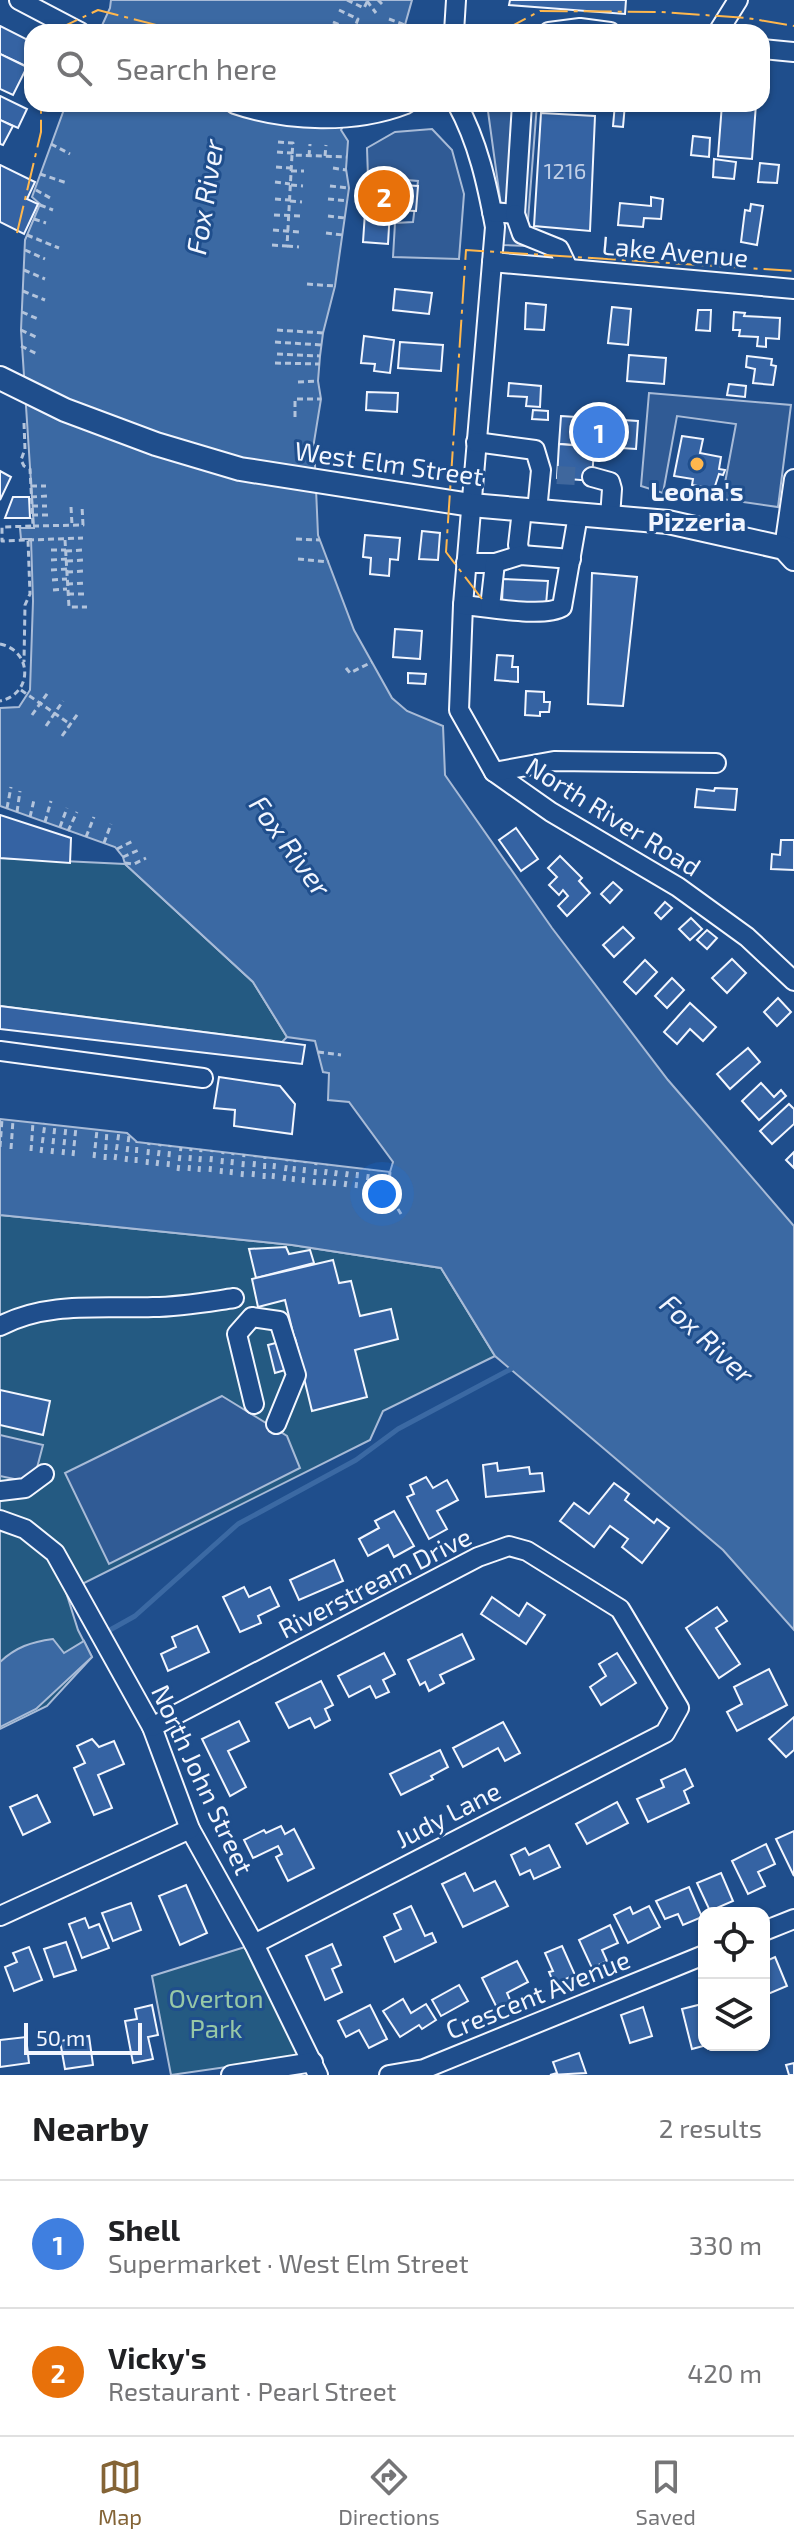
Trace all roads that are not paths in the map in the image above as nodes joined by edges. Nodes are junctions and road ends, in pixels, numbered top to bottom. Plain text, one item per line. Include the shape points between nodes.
1 (19, 0) edge
2 (456, 0) edge
3 (738, 0) edge
4 (65, 24) edge
5 (454, 24) edge
6 (723, 24) edge
7 (770, 50) edge
8 (794, 52) edge
9 (262, 112) edge
10 (375, 112) edge
11 (461, 112) edge
12 (474, 112) edge
13 (521, 112) edge
14 (473, 140) junction
15 (492, 212) junction
16 (515, 214) junction
17 (492, 262) junction
18 (560, 267) junction
19 (794, 289) edge
20 (0, 378) edge
21 (476, 442) junction
22 (592, 477) dead end
23 (794, 479) edge
24 (471, 505) junction
25 (530, 510) junction
26 (578, 515) junction
27 (610, 517) junction
28 (791, 550) edge
29 (521, 555) junction
30 (571, 559) junction
31 (466, 563) junction
32 (495, 563) junction
33 (463, 605) junction
34 (490, 607) junction
35 (716, 763) dead end
36 (494, 772) junction
37 (794, 981) edge
38 (0, 1051) edge
39 (203, 1078) dead end
40 (234, 1298) dead end
41 (0, 1326) edge
42 (254, 1404) dead end
43 (276, 1424) dead end
44 (44, 1474) dead end
45 (0, 1491) edge
46 (0, 1520) edge
47 (152, 1727) junction
48 (665, 1733) joint
49 (190, 1829) junction
50 (0, 1916) edge
51 (794, 1919) edge
52 (770, 1929) edge
53 (254, 1944) junction
54 (698, 1957) edge
55 (315, 2069) edge
56 (231, 2075) edge
57 (389, 2075) edge

1 - 4 street
2 - 5 street
3 - 6 street
7 - 8 street
9 - 10 street via 310,117
11 - 14 street, North River Road
12 - 14 street, North River Road
13 - 16 street
14 - 15 street, North River Road
15 - 16 street
15 - 17 street, North River Road
16 - 18 street via 522,234 559,249
17 - 18 street, Lake Avenue
17 - 21 street, North River Road
18 - 19 street, Lake Avenue
20 - 24 main road, West Elm Street via 65,410 240,469
21 - 24 street, North River Road
21 - 25 street via 535,450 548,475
22 - 27 street via 610,482
23 - 28 street
24 - 25 main road, West Elm Street
24 - 31 street, North River Road
25 - 26 main road, West Elm Street
25 - 29 street via 518,545
26 - 27 main road, West Elm Street
26 - 30 street
27 - 28 main road, West Elm Street via 668,522
29 - 30 street
29 - 32 street
30 - 34 street via 558,610
31 - 32 street
31 - 33 street, North River Road
32 - 34 street
33 - 34 street
33 - 36 street, North River Road via 459,710
35 - 36 street via 554,761
36 - 37 street, North River Road via 678,887 747,937
38 - 39 street
40 - 41 street via 155,1307 60,1307
42 - 43 street via 237,1334 252,1317 279,1321 296,1375
44 - 45 street via 25,1488
46 - 47 street, North John Street via 25,1529 55,1553
47 - 48 street, Riverstream Drive via 478,1557 509,1546 527,1551 620,1609 679,1708
47 - 49 street, North John Street
48 - 53 street, Judy Lane
49 - 50 street
49 - 53 street, North John Street
51 - 52 street
53 - 55 street, North John Street
54 - 57 street, Crescent Avenue via 424,2069
55 - 56 street

